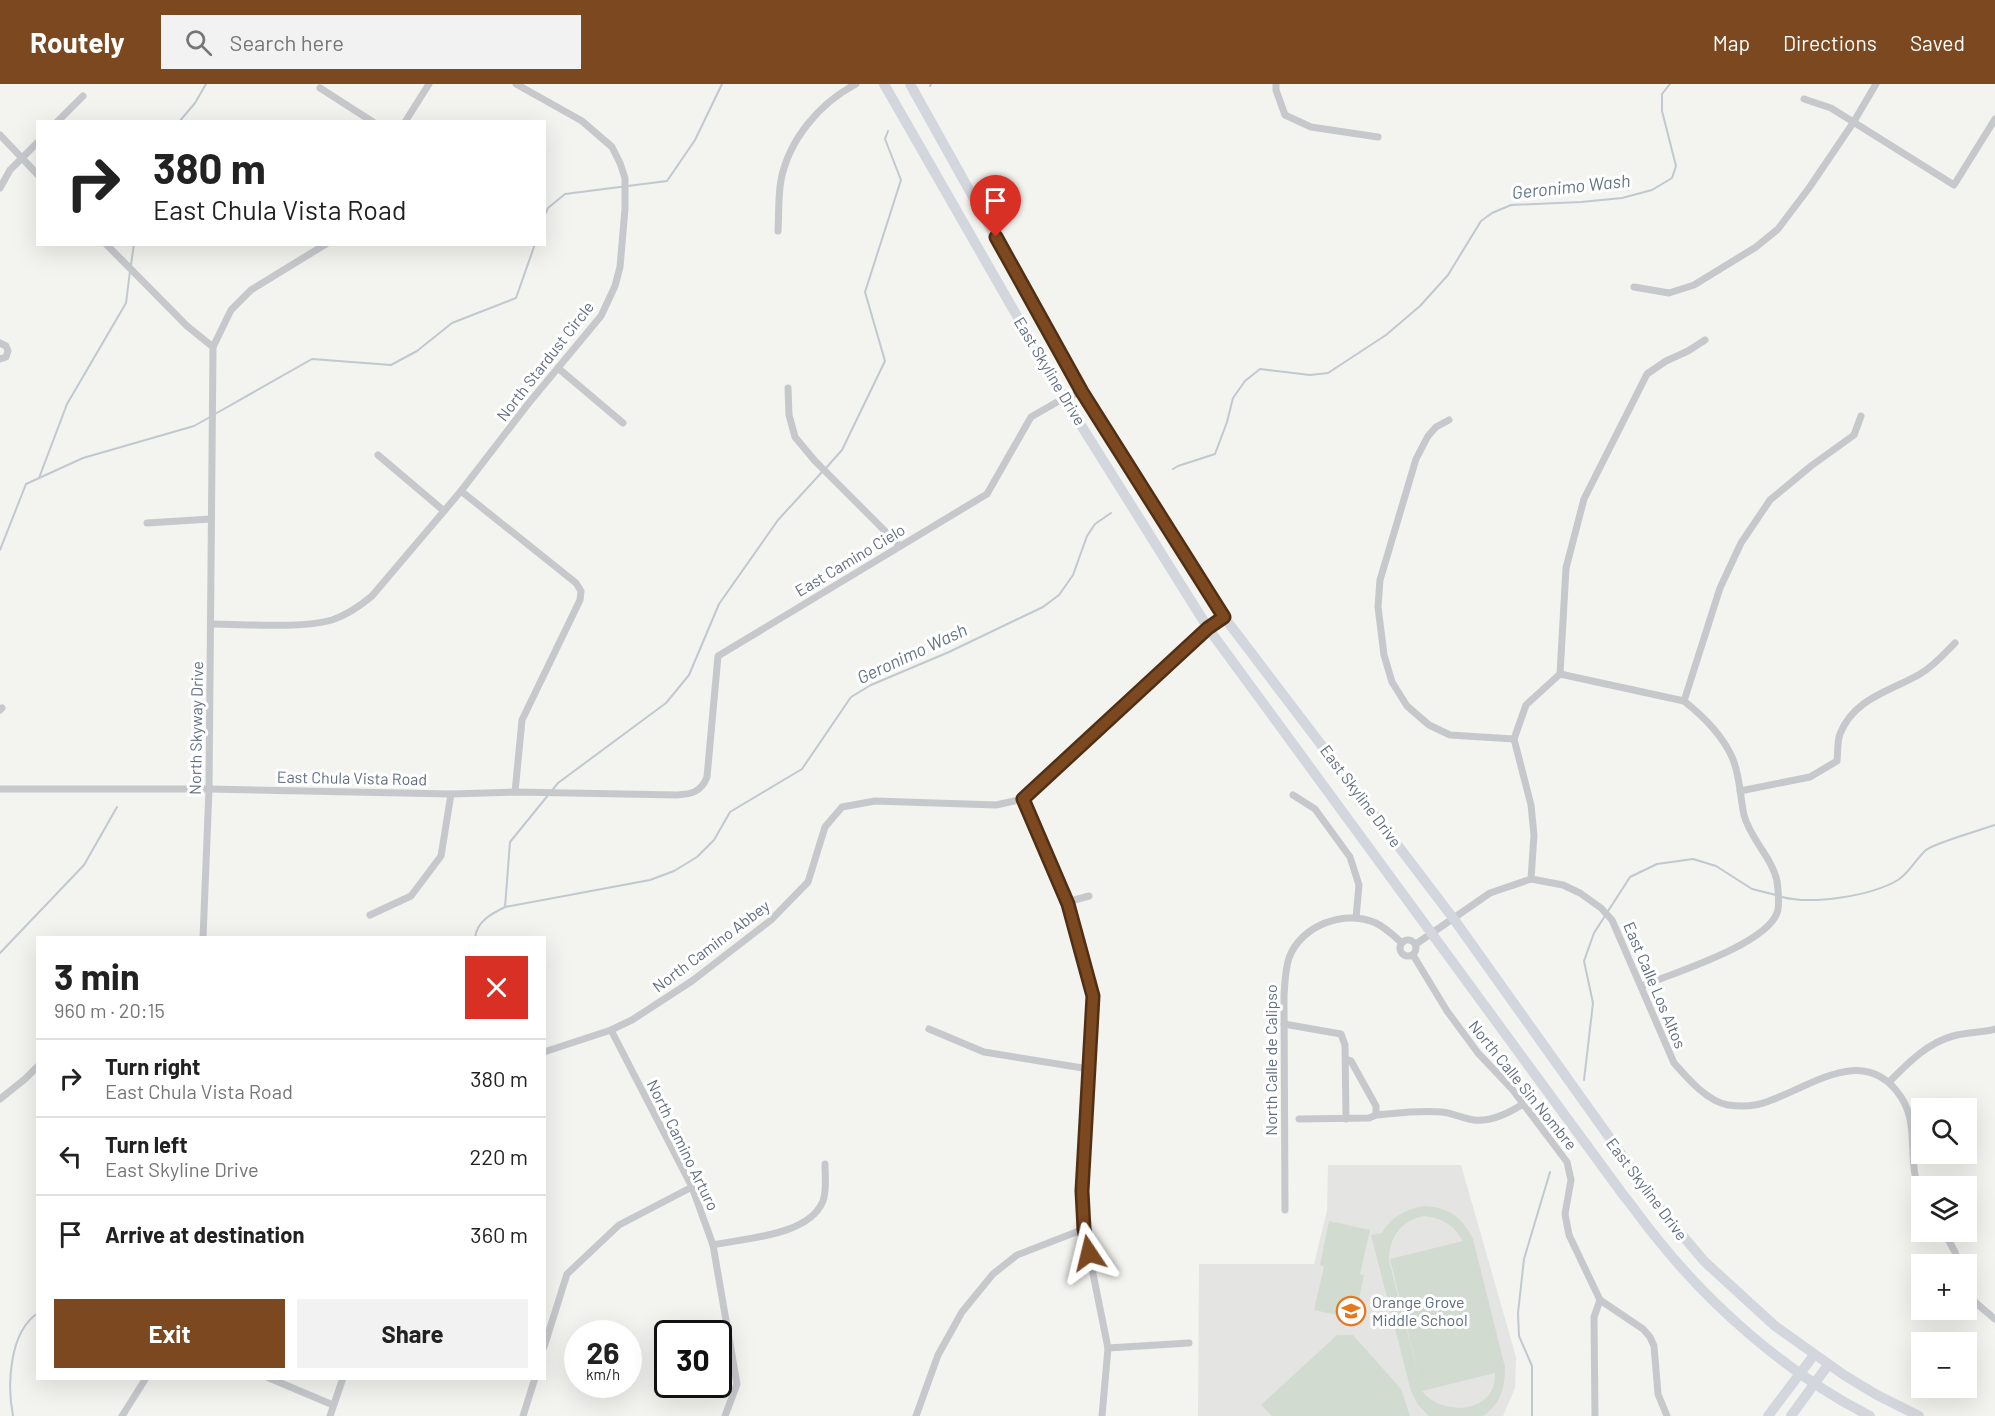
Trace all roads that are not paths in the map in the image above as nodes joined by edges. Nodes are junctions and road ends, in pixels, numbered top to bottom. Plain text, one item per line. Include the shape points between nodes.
1 (429, 84) edge
2 (516, 84) edge
3 (856, 84) edge
4 (884, 84) edge
5 (910, 84) edge
6 (1276, 84) edge
7 (1876, 84) edge
8 (320, 88) dead end
9 (83, 96) dead end
10 (1804, 99) dead end
11 (1995, 119) edge
12 (59, 120) edge
13 (370, 120) edge
14 (406, 120) edge
15 (1853, 123) junction
16 (0, 135) edge
17 (1378, 137) dead end
18 (36, 144) edge
19 (21, 158) junction
20 (36, 173) edge
21 (0, 188) edge
22 (778, 231) dead end
23 (108, 246) edge
24 (323, 246) edge
25 (1634, 287) dead end
26 (1705, 340) dead end
27 (0, 343) edge
28 (213, 346) junction
29 (0, 359) edge
30 (558, 368) junction
31 (788, 388) dead end
32 (1082, 392) junction
33 (1064, 398) junction
34 (1861, 416) dead end
35 (1449, 420) dead end
36 (623, 423) dead end
37 (378, 455) dead end
38 (461, 491) junction
39 (444, 511) junction
40 (211, 519) junction
41 (147, 523) dead end
42 (900, 546) junction
43 (1224, 617) junction
44 (211, 624) junction
45 (1208, 628) junction
46 (1955, 643) dead end
47 (1560, 674) junction
48 (1684, 701) junction
49 (1514, 739) junction
50 (0, 789) edge
51 (209, 789) junction
52 (701, 789) joint
53 (1740, 791) junction
54 (515, 792) junction
55 (451, 794) junction
56 (1293, 795) dead end
57 (1023, 799) junction
58 (1532, 879) junction
59 (1089, 896) dead end
60 (1067, 902) junction
61 (370, 915) dead end
62 (1356, 918) junction
63 (1453, 918) junction
64 (1432, 933) junction
65 (203, 936) edge
66 (1402, 943) junction
67 (1416, 944) junction
68 (1413, 955) junction
69 (1642, 986) junction
70 (1284, 1024) junction
71 (928, 1029) dead end
72 (1995, 1029) edge
73 (611, 1030) junction
74 (546, 1051) edge
75 (1346, 1059) junction
76 (36, 1068) edge
77 (1089, 1069) junction
78 (1889, 1082) junction
79 (0, 1100) edge
80 (1523, 1104) junction
81 (1376, 1115) junction
82 (1299, 1119) dead end
83 (1346, 1119) junction
84 (825, 1164) dead end
85 (1914, 1176) edge
86 (692, 1187) junction
87 (1285, 1210) dead end
88 (1084, 1229) junction
89 (713, 1245) junction
90 (1600, 1300) junction
91 (1977, 1304) edge
92 (1995, 1319) edge
93 (546, 1341) edge
94 (1189, 1343) dead end
95 (1108, 1348) junction
96 (1814, 1355) junction
97 (1828, 1365) junction
98 (1801, 1374) junction
99 (145, 1380) edge
100 (274, 1380) edge
101 (342, 1380) edge
102 (534, 1380) edge
103 (1815, 1383) junction
104 (333, 1405) junction
105 (123, 1416) edge
106 (330, 1416) edge
107 (524, 1416) edge
108 (725, 1416) edge
109 (916, 1416) edge
110 (1102, 1416) edge
111 (1595, 1416) edge
112 (1667, 1416) edge
113 (1768, 1416) edge
114 (1791, 1416) edge
115 (1870, 1416) edge
116 (1919, 1416) edge

1 - 14 street
2 - 30 street, North Stardust Circle via 582,121 612,147 625,178 626,209 615,286 601,316
3 - 22 street via 837,94 812,118 790,150 781,180
4 - 33 main road, East Skyline Drive
5 - 32 main road, East Skyline Drive
6 - 17 street via 1285,115 1311,127
7 - 15 street
8 - 13 street
9 - 12 street
10 - 15 street via 1831,108
11 - 15 street via 1954,185
15 - 25 street via 1778,229 1756,247 1694,285 1669,293
16 - 19 street
18 - 19 street
19 - 20 street
19 - 21 street
23 - 28 street via 187,326
24 - 28 street, North Skyway Drive via 251,290 231,310
26 - 47 street via 1647,374 1584,499 1566,567
27 - 29 street via 8,351
28 - 40 street, North Skyway Drive
30 - 36 street
30 - 38 street, North Stardust Circle
31 - 42 street via 795,436
32 - 33 street, East Camino Cielo
32 - 43 main road, East Skyline Drive
33 - 42 street, East Camino Cielo via 1030,417 987,494
33 - 45 main road, East Skyline Drive
34 - 48 street via 1854,435 1770,500 1741,543 1720,588
35 - 49 street via 1428,436 1416,459 1380,580 1378,607 1384,655 1392,682 1407,706 1429,725 1450,735
37 - 39 street
38 - 39 street, North Stardust Circle
38 - 54 street via 581,591 522,720
39 - 44 street, North Stardust Circle via 372,596 354,610 312,624
40 - 41 street
40 - 44 street, North Skyway Drive
42 - 52 street, East Camino Cielo via 718,656 707,777
43 - 45 street
43 - 63 main road, East Skyline Drive
44 - 51 street, North Skyway Drive
45 - 57 street
45 - 64 main road, East Skyline Drive
46 - 53 street via 1920,674 1857,708 1840,734 1837,761 1810,777
47 - 48 street
47 - 49 street via 1526,705
48 - 53 street via 1719,736 1732,758
49 - 58 street via 1531,805
50 - 51 street, East Chula Vista Road
51 - 55 street, East Chula Vista Road
51 - 65 street, North Skyway Drive
52 - 54 street, East Chula Vista Road via 677,795
53 - 69 street via 1745,818 1777,882 1777,912 1766,929 1739,946
54 - 55 street, East Chula Vista Road
55 - 61 street via 441,856 411,896
56 - 62 street via 1315,809 1350,857 1359,885
57 - 60 street
57 - 73 street, North Camino Abbey via 996,805 875,801 842,807 825,827 808,882 771,920 692,981
58 - 63 street, East Calle Los Altos via 1491,893
58 - 69 street, East Calle Los Altos via 1563,885 1601,908 1612,920
59 - 60 street
60 - 77 street via 1093,996
62 - 66 street, North Calle Sin Nombre via 1374,922
62 - 70 street, North Calle de Calipso via 1328,922 1295,945 1286,971
63 - 64 street, East Calle Los Altos
63 - 96 main road, East Skyline Drive via 1664,1214 1740,1296
64 - 67 street, East Calle Los Altos
64 - 98 main road, East Skyline Drive via 1654,1236 1715,1301
66 - 67 street via 1409,940
66 - 68 street, North Calle Sin Nombre via 1403,954
67 - 68 street
68 - 80 street, North Calle Sin Nombre via 1478,1053
69 - 78 street, East Calle Los Altos via 1674,1063 1710,1097 1726,1104 1768,1102 1844,1071 1870,1073
70 - 75 street via 1341,1034
70 - 87 street, North Calle de Calipso
71 - 77 street via 984,1052
72 - 78 street via 1936,1042
73 - 74 street, North Camino Abbey
73 - 86 street, North Camino Arturo
75 - 81 street via 1352,1061 1376,1106
75 - 83 street
76 - 79 street
77 - 88 street via 1082,1191
78 - 85 street via 1909,1115
80 - 81 street via 1487,1120 1426,1112
80 - 90 street, North Calle Sin Nombre via 1567,1162 1571,1180 1565,1214 1569,1235
81 - 83 street
82 - 83 street
84 - 89 street via 824,1198 810,1218 789,1230
86 - 89 street, North Camino Arturo
86 - 93 street via 619,1225 567,1274
88 - 95 street
88 - 109 street via 1017,1255 993,1274 962,1312 938,1355
89 - 108 street, North Camino Arturo via 737,1384
90 - 111 street via 1594,1317
90 - 112 street via 1650,1336 1658,1394
91 - 92 street
94 - 95 street
95 - 110 street
96 - 97 main road, East Skyline Drive
96 - 98 main road
97 - 103 main road
97 - 116 main road, East Skyline Drive
98 - 103 main road, East Skyline Drive
98 - 113 main road
99 - 105 street
100 - 104 street
101 - 104 street
102 - 107 street
103 - 114 main road
103 - 115 main road, East Skyline Drive
104 - 106 street

